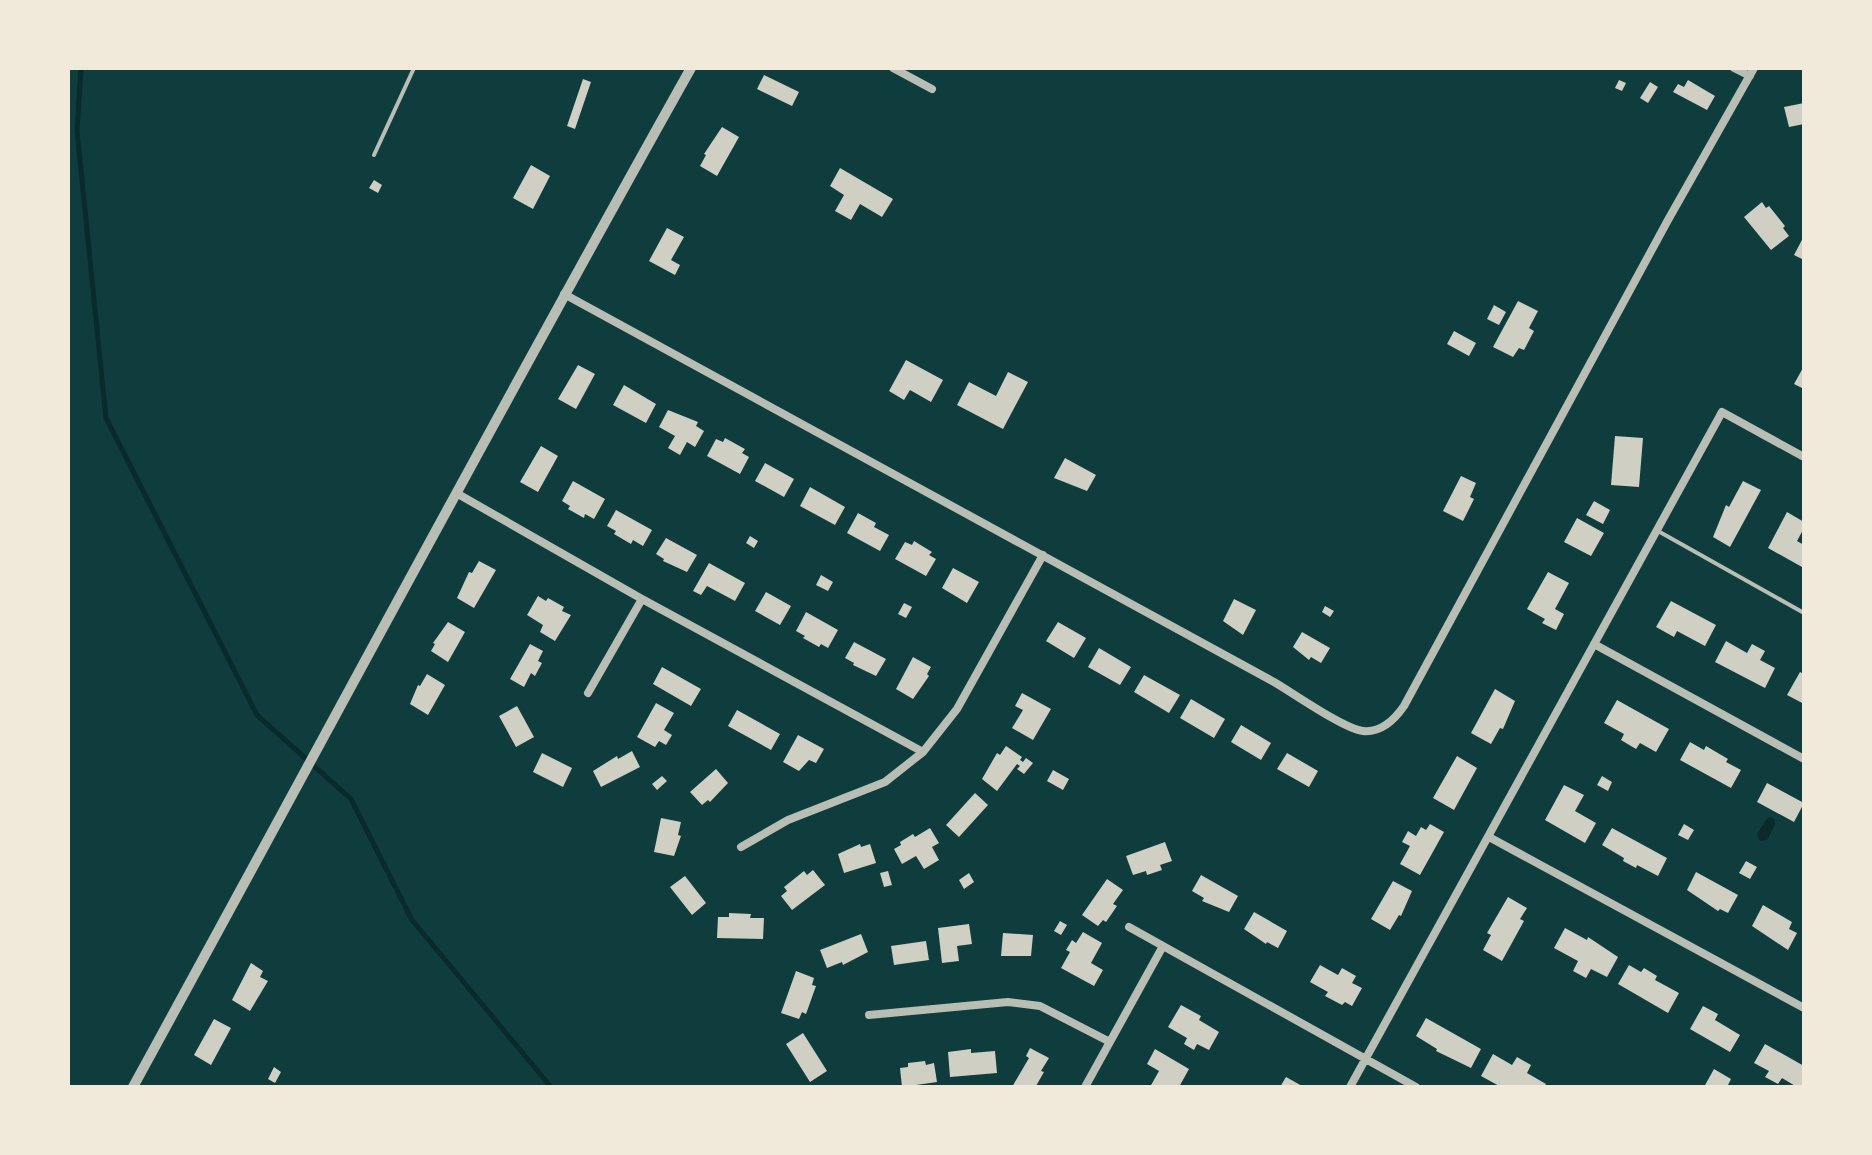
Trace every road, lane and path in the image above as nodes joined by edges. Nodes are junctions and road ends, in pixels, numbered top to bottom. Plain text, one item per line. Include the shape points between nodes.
1 (414, 68) edge
2 (691, 68) edge
3 (893, 68) edge
4 (1734, 68) edge
5 (1752, 72) edge
6 (932, 89) dead end
7 (374, 155) dead end
8 (564, 294) junction
9 (1804, 457) edge
10 (458, 494) junction
11 (1655, 530) junction
12 (1043, 555) junction
13 (642, 599) junction
14 (1804, 613) edge
15 (1594, 644) junction
16 (588, 693) dead end
17 (923, 752) junction
18 (1804, 759) edge
19 (1489, 837) junction
20 (741, 847) dead end
21 (1129, 927) dead end
22 (1163, 946) junction
23 (1804, 1008) edge
24 (869, 1015) dead end
25 (1110, 1042) junction
26 (1365, 1059) junction
27 (133, 1087) edge
28 (1085, 1087) edge
29 (1350, 1087) edge
30 (1416, 1087) edge

1 - 7 lane
2 - 8 street
3 - 6 street
4 - 5 street
5 - 12 street via 1395,719 1363,731
8 - 10 street
8 - 12 street
9 - 11 street via 1722,412
10 - 13 street
10 - 27 street
11 - 14 lane
11 - 15 street
12 - 17 street via 957,709
13 - 16 street
13 - 17 street
15 - 18 street
15 - 19 street
17 - 20 street via 870,790 788,820
19 - 23 street
19 - 26 street
21 - 22 street
22 - 25 street
22 - 26 street
24 - 25 street via 1008,1002 1040,1006
25 - 28 street
26 - 29 street
26 - 30 street

